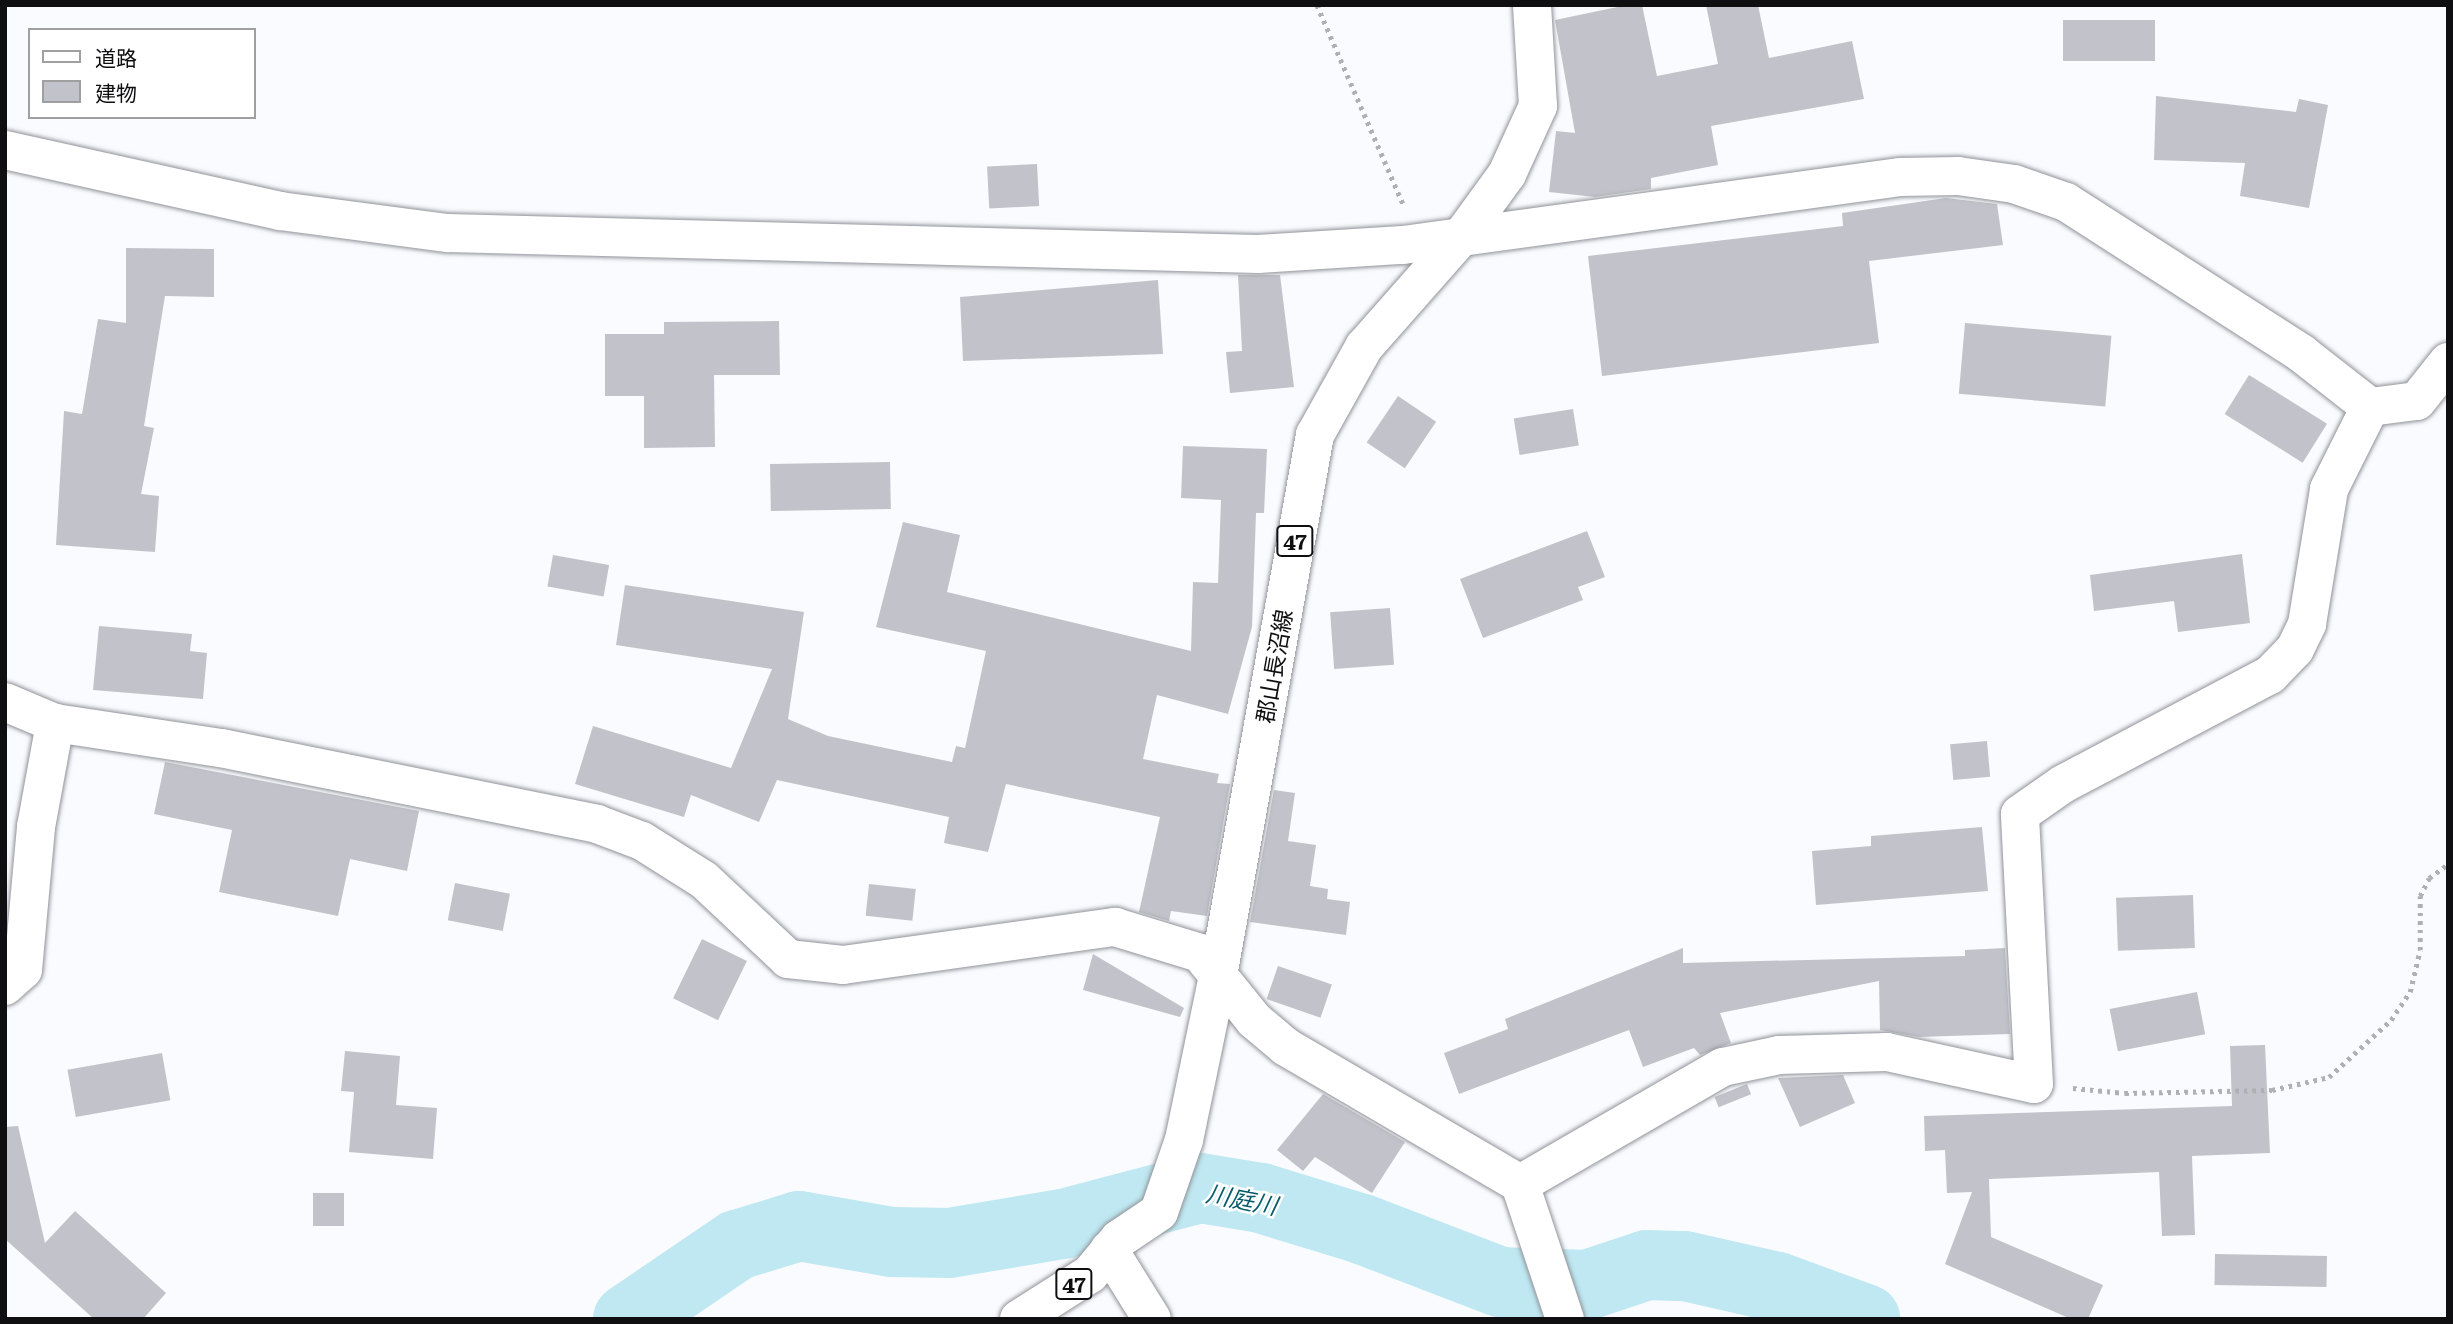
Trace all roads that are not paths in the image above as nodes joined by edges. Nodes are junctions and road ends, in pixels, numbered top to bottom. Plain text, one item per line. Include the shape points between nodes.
1 (1532, 5) edge
2 (5, 150) edge
3 (1462, 236) junction
4 (2448, 362) edge
5 (2370, 407) junction
6 (5, 702) edge
7 (55, 723) junction
8 (1218, 976) junction
9 (5, 985) edge
10 (1520, 1184) junction
11 (1114, 1245) junction
12 (1561, 1308) edge
13 (1019, 1319) edge
14 (1153, 1319) edge

1 - 3 street, 郡山長沼線 / 47 via 1538,106 1507,174
2 - 3 street via 279,211 448,233 1258,254
3 - 5 street via 1900,177 2014,184 2096,219 2301,353
3 - 8 street, 郡山長沼線 / 47 via 1364,346 1315,435
4 - 5 street via 2417,401
5 - 10 street via 2329,489 2307,624 2295,649 2270,675 2063,783 2020,814 2034,1084 1887,1052 1780,1055 1723,1067
6 - 7 street
7 - 8 street via 221,748 597,824 642,841 705,880 788,959 843,965 1115,927 1200,953
7 - 9 street via 36,827 23,970
8 - 10 street via 1254,1020 1286,1047
8 - 11 street, 郡山長沼線 / 47 via 1184,1140 1159,1212
10 - 12 street
11 - 13 street, 郡山長沼線 / 47 via 1090,1274
11 - 14 street

